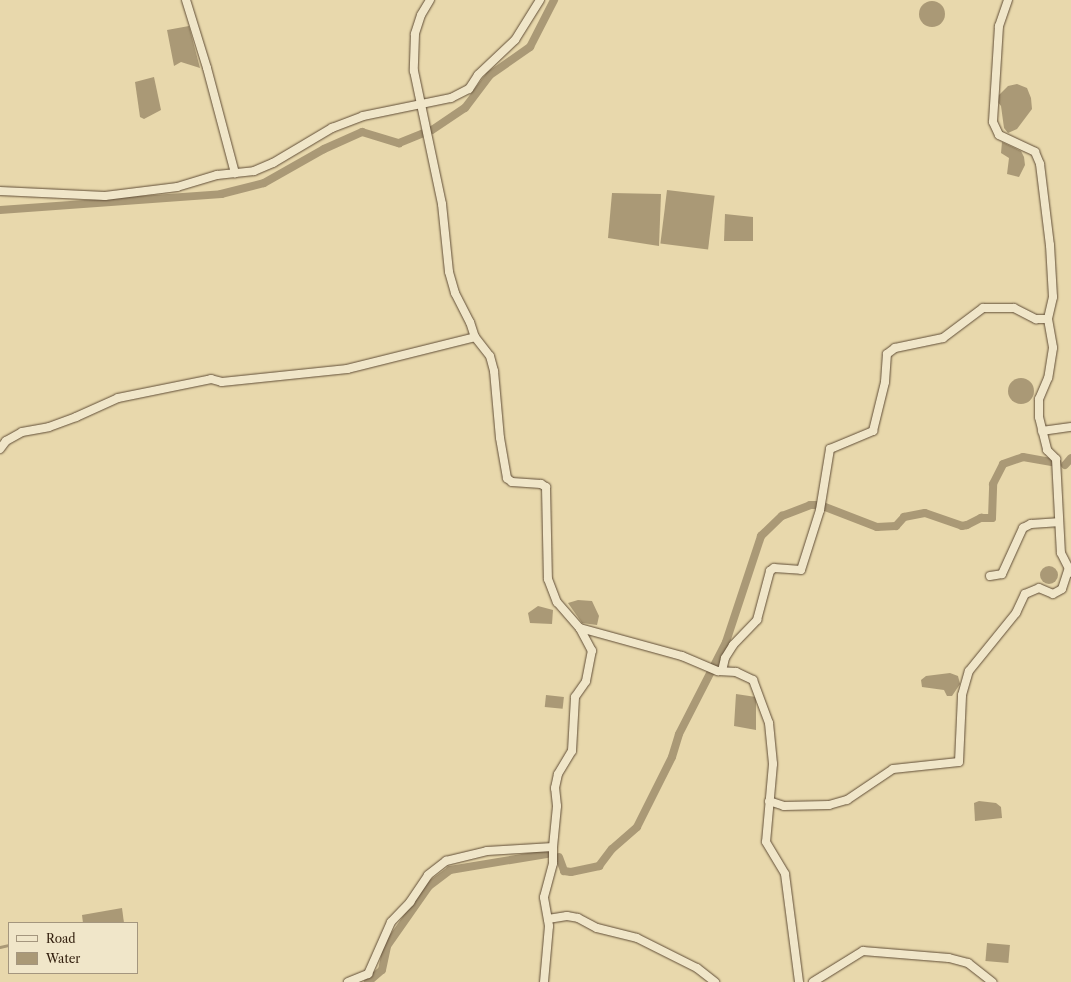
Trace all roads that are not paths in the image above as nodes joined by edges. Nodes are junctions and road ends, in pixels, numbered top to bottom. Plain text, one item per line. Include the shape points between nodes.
1 (186, 0) edge
2 (430, 0) edge
3 (540, 0) edge
4 (1008, 0) edge
5 (420, 105) junction
6 (235, 173) junction
7 (0, 191) edge
8 (1048, 319) junction
9 (474, 337) junction
10 (1071, 427) edge
11 (1042, 431) junction
12 (0, 449) edge
13 (1058, 522) junction
14 (1069, 571) edge
15 (990, 576) dead end
16 (580, 628) junction
17 (722, 671) junction
18 (769, 801) junction
19 (553, 847) junction
20 (548, 919) junction
21 (348, 982) edge
22 (544, 982) edge
23 (715, 982) edge
24 (799, 982) edge
25 (813, 982) edge
26 (992, 982) edge

1 - 6 street
2 - 5 street via 421,15 413,52
3 - 5 street via 515,40 478,75 469,89 451,98
4 - 8 street via 999,26 992,102 993,122 999,135 1035,152 1040,164 1050,245 1052,297
5 - 6 street via 363,116 332,128 273,163 254,171
5 - 9 street via 431,144 442,204 449,272
6 - 7 street via 177,187 105,196
8 - 11 street via 1052,348 1048,378 1039,399
8 - 17 street via 1036,319 1014,308 984,308 943,338 890,350 887,354 880,411 873,431 830,449 820,510 801,570 774,568 770,571 756,620 733,645 725,658
9 - 12 street via 347,369 222,382 211,379 118,398 49,427 22,432 6,441
9 - 16 street via 490,356 494,371 500,438 507,478 512,482 541,484 546,487 548,579 557,602
10 - 11 street
11 - 13 street via 1047,450 1056,459
13 - 14 street via 1061,552
13 - 15 street via 1031,524 1023,528 1002,574
14 - 18 street via 1062,588 1053,594 1039,588 1025,594 1016,613 968,671 962,695 959,762 893,769 847,800 829,806 784,806
16 - 17 street via 682,656
16 - 19 street via 592,651 586,681 575,697 572,751 558,774 555,788 557,806
17 - 18 street via 736,672 753,680 761,696 769,723 773,764
18 - 24 street via 766,842 785,874
19 - 20 street via 553,863 544,897
19 - 21 street via 487,851 446,861 428,875 410,902 390,922 368,974
20 - 22 street
20 - 23 street via 567,916 578,918 597,928 637,938 697,968
25 - 26 street via 863,951 949,958 968,963

